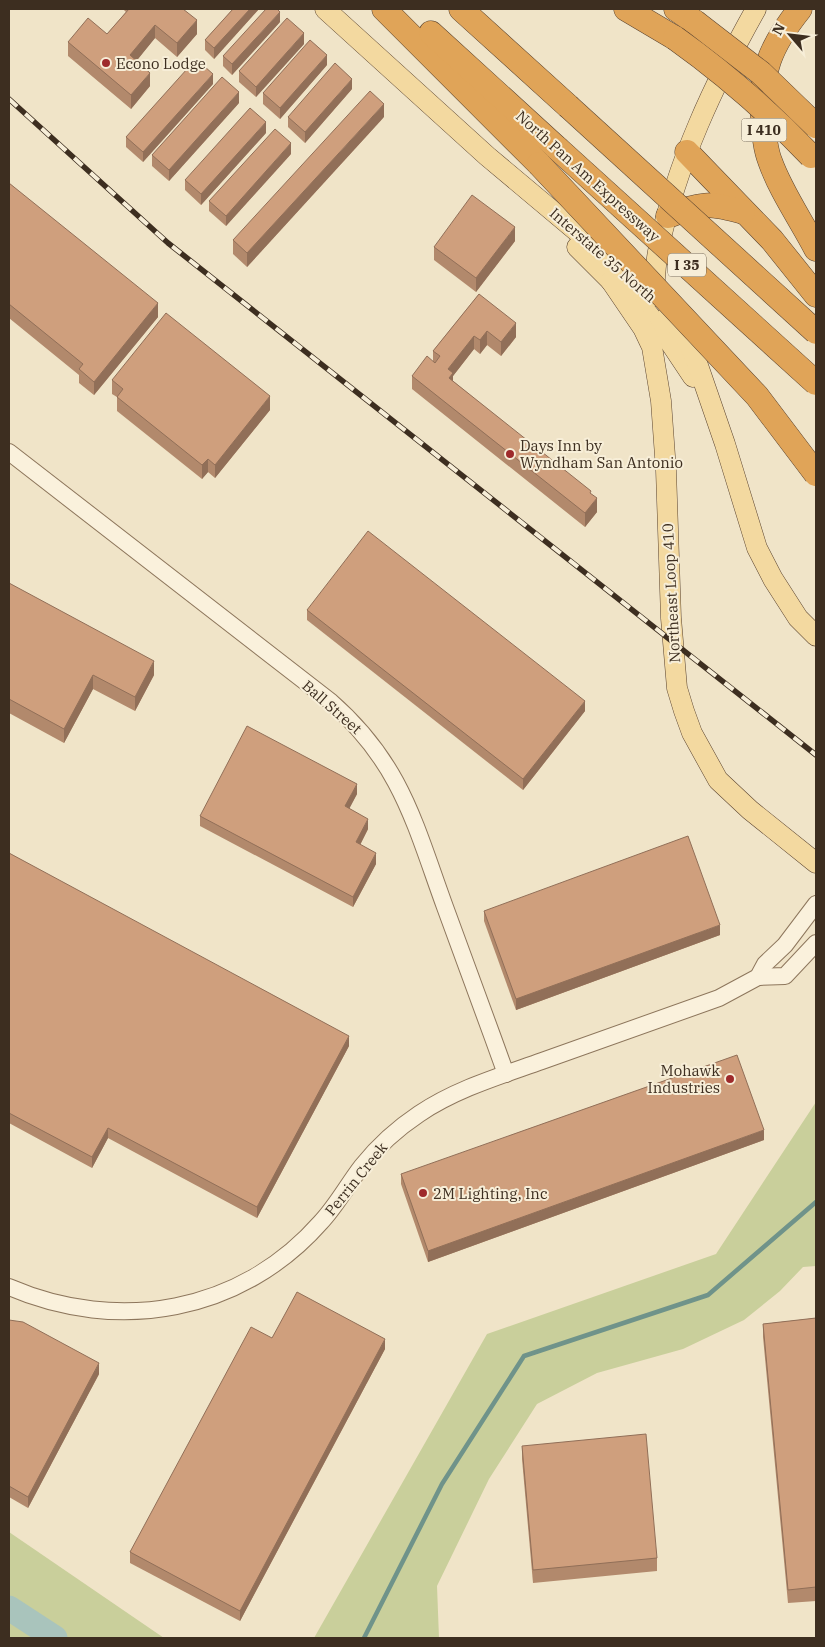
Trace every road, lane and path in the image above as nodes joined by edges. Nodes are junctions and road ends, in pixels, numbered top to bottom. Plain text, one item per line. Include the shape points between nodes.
1 (325, 9) edge
2 (384, 9) edge
3 (404, 9) edge
4 (461, 9) edge
5 (626, 9) edge
6 (676, 9) edge
7 (756, 9) edge
8 (800, 9) edge
9 (568, 106) junction
10 (816, 126) edge
11 (687, 152) junction
12 (487, 156) junction
13 (814, 160) edge
14 (744, 212) junction
15 (668, 216) junction
16 (816, 249) edge
17 (611, 281) junction
18 (654, 296) junction
19 (816, 296) edge
20 (816, 314) edge
21 (816, 332) edge
22 (816, 383) edge
23 (707, 397) junction
24 (9, 452) edge
25 (816, 474) edge
26 (816, 636) edge
27 (816, 863) edge
28 (816, 904) edge
29 (816, 943) edge
30 (758, 977) junction
31 (506, 1074) junction
32 (9, 1287) edge

1 - 12 main road, Interstate 35 North
2 - 25 highway, bridge via 539,164 757,396
3 - 22 highway, North Pan Am Expressway / I 35, bridge
4 - 9 highway, I 35
5 - 13 highway, bridge via 674,38 737,84
6 - 10 highway, bridge via 761,72
7 - 11 main road via 712,92
8 - 16 highway, I 410 via 768,58 763,77 762,106 770,161
9 - 20 highway, bridge
9 - 21 highway, I 35, bridge
11 - 14 highway
11 - 15 main road
12 - 17 main road, Interstate 35 North
12 - 18 main road, Interstate 35 North
14 - 15 highway via 713,203 693,206
14 - 19 highway via 778,247
15 - 18 main road via 659,248
17 - 23 main road, Interstate 35 North via 633,295
17 - 27 main road, Northeast Loop 410 via 644,328 652,348 660,392 677,688 684,711 692,733 718,780
18 - 23 main road, Interstate 35 North via 694,354
23 - 26 main road, Interstate 35 North via 757,548 798,618
24 - 31 street, Ball Street via 330,702 368,738 408,805
28 - 30 street, Perrin Creek via 785,945 765,964
29 - 30 street, Perrin Creek via 785,976
30 - 31 street, Perrin Creek via 719,998
31 - 32 street, Perrin Creek via 441,1100 398,1129 362,1167 322,1222 302,1242 274,1264 234,1288 182,1306 127,1312 72,1307

